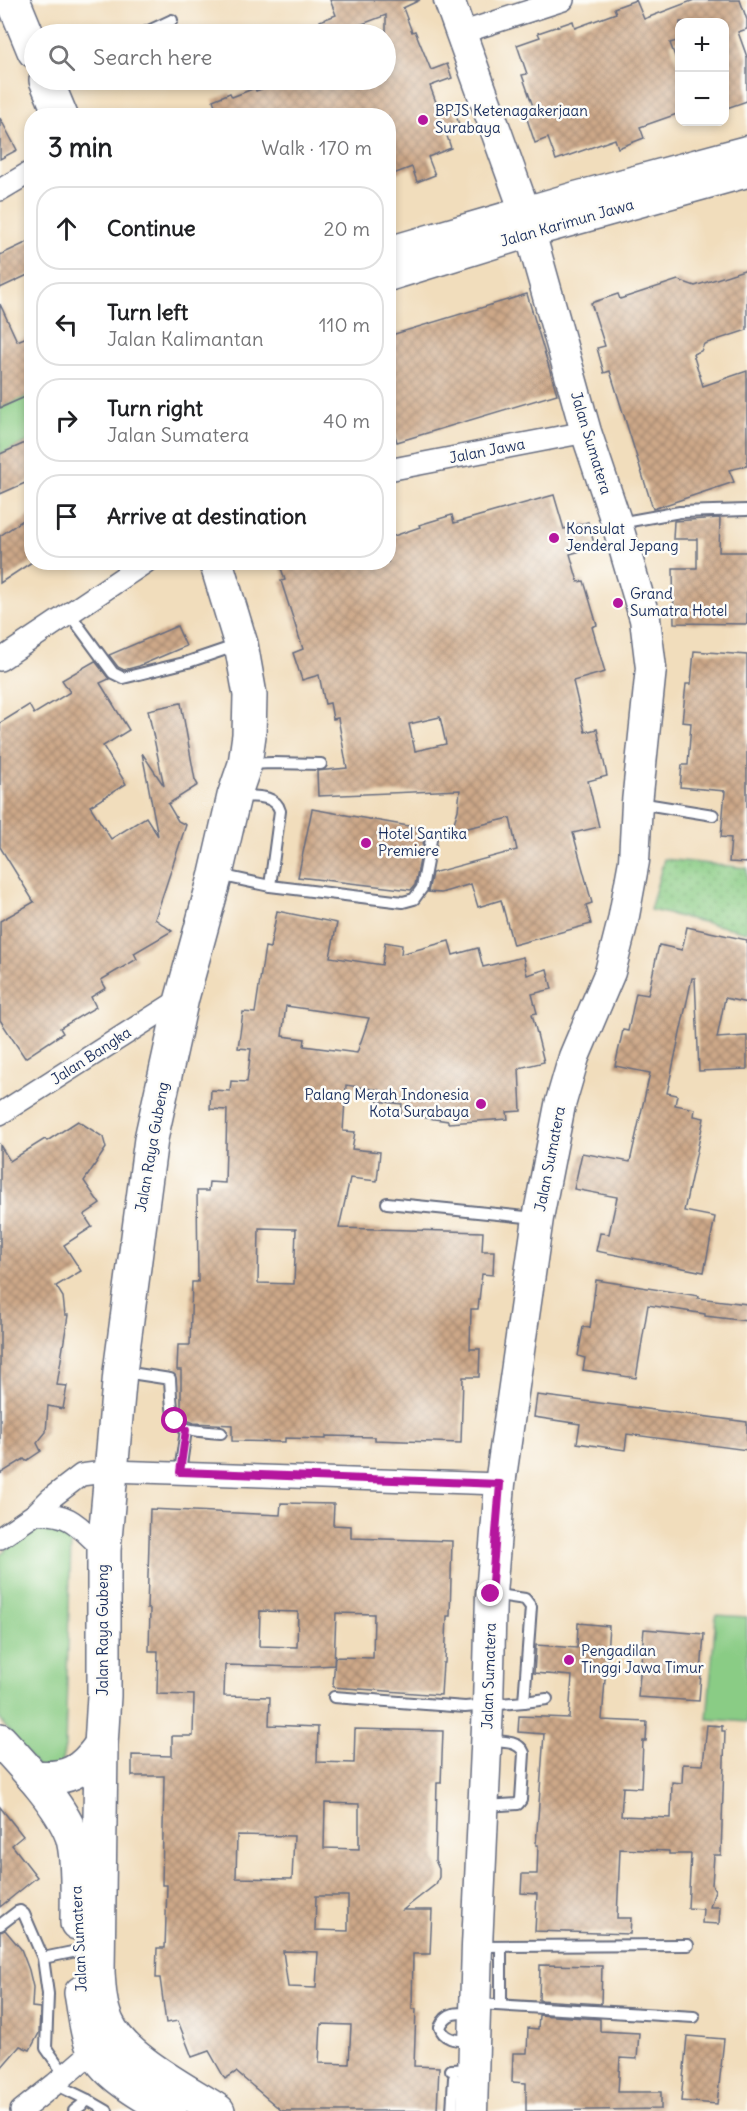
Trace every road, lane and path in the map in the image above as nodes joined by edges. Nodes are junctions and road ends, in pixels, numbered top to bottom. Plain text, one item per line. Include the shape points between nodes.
1 (14, 0) edge
2 (449, 0) edge
3 (563, 0) edge
4 (172, 20) dead end
5 (163, 24) edge
6 (24, 26) edge
7 (461, 33) junction
8 (51, 90) edge
9 (58, 108) edge
10 (747, 152) edge
11 (747, 172) edge
12 (24, 176) edge
13 (0, 190) edge
14 (528, 222) junction
15 (396, 250) edge
16 (396, 273) edge
17 (586, 432) junction
18 (396, 468) edge
19 (747, 510) edge
20 (617, 524) junction
21 (128, 570) edge
22 (218, 570) edge
23 (69, 613) junction
24 (241, 644) junction
25 (0, 660) edge
26 (321, 764) dead end
27 (245, 765) junction
28 (234, 796) junction
29 (637, 802) junction
30 (712, 815) dead end
31 (431, 840) dead end
32 (216, 874) junction
33 (270, 886) junction
34 (182, 998) junction
35 (0, 1114) edge
36 (387, 1203) dead end
37 (538, 1218) junction
38 (120, 1372) junction
39 (186, 1430) junction
40 (221, 1433) dead end
41 (111, 1471) junction
42 (180, 1472) junction
43 (500, 1484) junction
44 (35, 1514) junction
45 (0, 1538) edge
46 (104, 1550) junction
47 (491, 1594) junction
48 (334, 1698) dead end
49 (547, 1699) dead end
50 (524, 1702) junction
51 (489, 1705) junction
52 (0, 1740) edge
53 (101, 1745) junction
54 (33, 1777) junction
55 (0, 1925) edge
56 (688, 1945) dead end
57 (489, 1946) junction
58 (77, 1951) junction
59 (43, 1958) junction
60 (694, 2017) dead end
61 (472, 2041) junction
62 (94, 2050) junction
63 (60, 2080) junction
64 (88, 2100) junction
65 (21, 2111) edge
66 (74, 2111) edge
67 (107, 2111) edge
68 (170, 2111) edge
69 (218, 2111) edge
70 (452, 2111) edge
71 (472, 2111) edge

1 - 6 highway
2 - 7 street, Jalan Sumatera
3 - 7 street
4 - 5 lane
7 - 14 street, Jalan Sumatera
8 - 9 highway
10 - 14 street, Jalan Karimun Jawa
11 - 14 street, Jalan Karimun Jawa
12 - 13 street
14 - 15 street, Jalan Karimun Jawa
14 - 16 street, Jalan Karimun Jawa
14 - 17 street, Jalan Sumatera
17 - 18 street, Jalan Jawa
17 - 20 street, Jalan Sumatera
19 - 20 lane via 664,514
20 - 29 street, Jalan Sumatera via 645,619 651,668
21 - 23 street
22 - 24 highway, Jalan Raya Gubeng
23 - 24 lane via 113,673 123,678
23 - 25 street
24 - 27 highway, Jalan Raya Gubeng via 250,695
26 - 27 lane
27 - 28 highway, Jalan Raya Gubeng
28 - 32 highway, Jalan Raya Gubeng
28 - 33 lane via 273,799 278,804
29 - 30 lane
29 - 37 street, Jalan Sumatera via 634,861 623,921 610,972 574,1057 560,1105
31 - 33 lane via 422,888 414,899 403,902
32 - 33 lane
32 - 34 highway, Jalan Raya Gubeng
34 - 35 street, Jalan Bangka
34 - 38 highway, Jalan Raya Gubeng via 151,1139
36 - 37 lane
37 - 43 street, Jalan Sumatera
38 - 39 lane via 170,1379 172,1417
38 - 41 highway, Jalan Raya Gubeng
39 - 40 lane
39 - 42 lane
41 - 42 street
41 - 44 street via 81,1475
41 - 46 highway, Jalan Raya Gubeng
42 - 43 street
43 - 47 street, Jalan Sumatera
44 - 45 street
44 - 46 street via 64,1516
46 - 53 highway, Jalan Raya Gubeng
47 - 50 lane via 525,1599 531,1607
47 - 51 street, Jalan Sumatera
48 - 51 lane via 465,1707
49 - 50 lane
50 - 51 lane
51 - 57 street, Jalan Sumatera via 483,1806
52 - 54 highway, Jalan Sumatera
53 - 54 highway via 78,1770 54,1779
53 - 69 highway, Jalan Sumatera via 98,1972 107,2023 142,2060
54 - 58 highway, Jalan Sumatera via 72,1838
55 - 59 lane via 21,1911
56 - 57 lane
57 - 61 street, Jalan Sumatera
58 - 59 lane
58 - 62 highway, Jalan Sumatera via 87,2028
59 - 63 lane via 48,1994 46,2048
60 - 61 lane
61 - 70 lane
61 - 71 street, Jalan Sumatera
62 - 63 street
62 - 68 highway, Jalan Sumatera via 112,2072
63 - 64 lane
63 - 65 street
64 - 66 lane
64 - 67 lane

